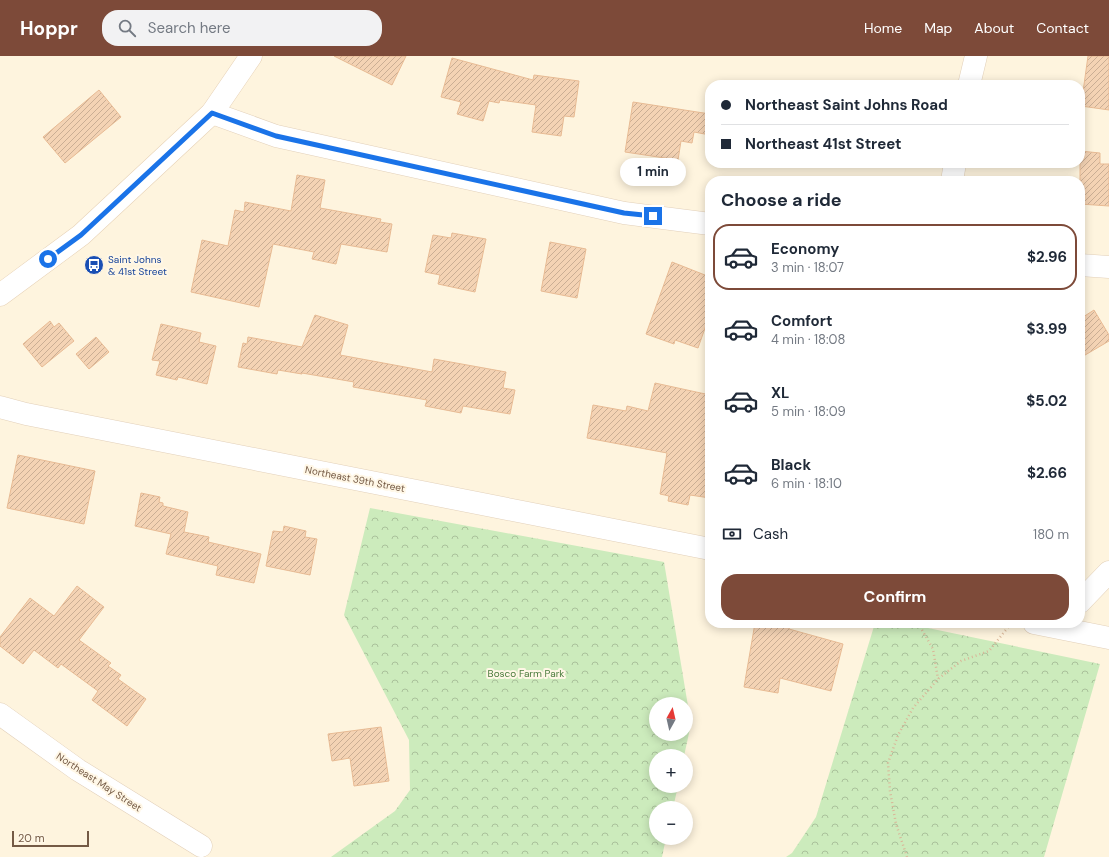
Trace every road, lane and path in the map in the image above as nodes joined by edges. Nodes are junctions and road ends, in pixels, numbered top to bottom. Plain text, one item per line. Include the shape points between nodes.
1 (251, 56) edge
2 (976, 56) edge
3 (970, 80) edge
4 (212, 113) junction
5 (705, 223) edge
6 (1085, 265) edge
7 (1109, 267) edge
8 (0, 295) edge
9 (0, 407) edge
10 (705, 548) edge
11 (1109, 572) edge
12 (1085, 597) edge
13 (921, 628) edge
14 (1008, 628) edge
15 (1070, 628) edge
16 (1109, 638) edge
17 (938, 679) junction
18 (0, 714) edge
19 (201, 846) dead end
20 (907, 857) edge

1 - 4 street
2 - 3 street
4 - 5 street via 276,136 624,213
4 - 8 street via 81,235
6 - 7 street
9 - 10 street, Northeast 39th Street via 34,416
11 - 12 street
13 - 17 path via 933,649
14 - 17 path via 989,651 961,662
15 - 16 street
17 - 20 path via 913,708 898,735 888,763 896,824
18 - 19 street, Northeast May Street via 78,770

